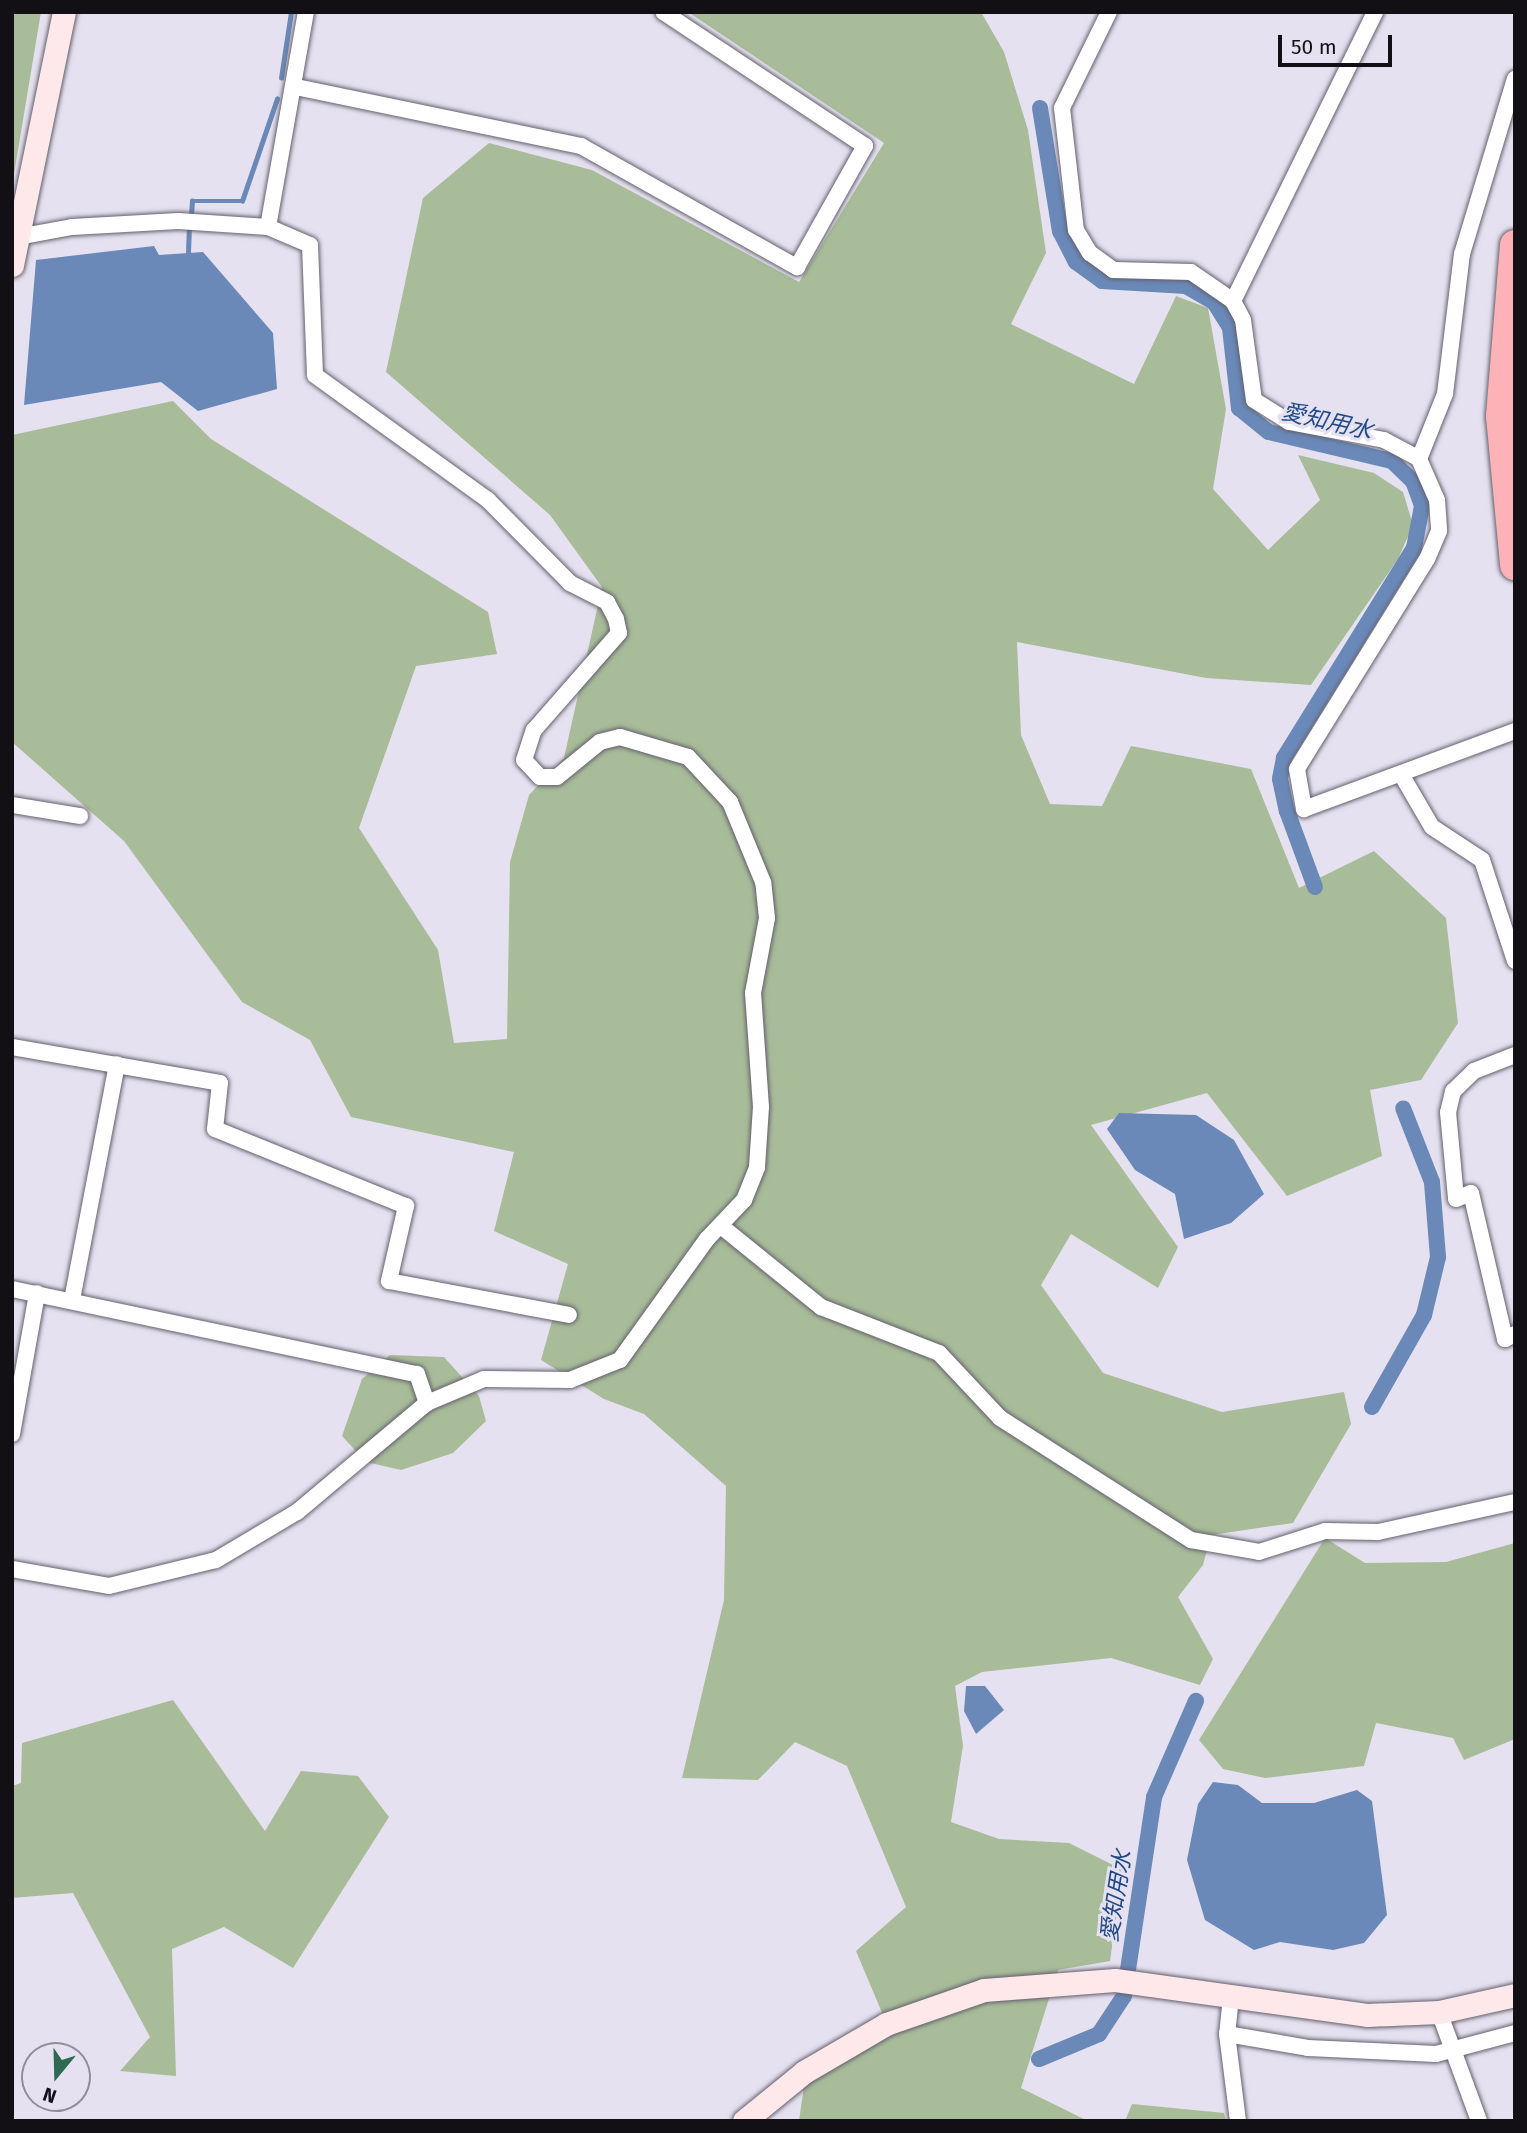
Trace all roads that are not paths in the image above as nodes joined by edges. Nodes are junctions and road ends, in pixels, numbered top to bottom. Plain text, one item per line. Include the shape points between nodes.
1 (64, 12) edge
2 (306, 12) edge
3 (663, 12) edge
4 (1375, 12) edge
5 (1106, 13) edge
6 (1515, 79) edge
7 (296, 87) junction
8 (268, 228) junction
9 (17, 237) junction
10 (1515, 244) edge
11 (12, 265) edge
12 (1233, 300) junction
13 (1419, 459) junction
14 (1515, 565) edge
15 (1515, 731) edge
16 (1401, 774) junction
17 (12, 806) edge
18 (80, 816) dead end
19 (1515, 961) edge
20 (12, 1048) edge
21 (1515, 1055) edge
22 (117, 1064) junction
23 (720, 1226) junction
24 (12, 1289) edge
25 (37, 1293) junction
26 (72, 1300) junction
27 (569, 1315) dead end
28 (1515, 1334) edge
29 (427, 1403) junction
30 (12, 1434) edge
31 (1515, 1502) edge
32 (12, 1569) edge
33 (1515, 1995) edge
34 (1231, 1997) junction
35 (1439, 2012) junction
36 (1515, 2033) edge
37 (1227, 2034) junction
38 (1452, 2053) junction
39 (744, 2121) edge
40 (1238, 2121) edge
41 (1479, 2121) edge

1 - 9 street
2 - 7 street
3 - 7 street via 865,146 797,267 581,146
4 - 12 street
5 - 12 street via 1062,108 1076,230 1090,253 1113,270 1191,272
6 - 13 street via 1462,254 1445,394
7 - 8 street
8 - 9 street via 178,221 72,227
8 - 23 street via 310,245 315,375 488,500 570,583 607,602 616,619 619,633 534,730 524,760 540,777 557,777 600,742 647,740 708,772 730,802 763,882 767,918 753,993 760,1150 744,1200
9 - 11 street
10 - 14 highway via 1501,416
12 - 13 street via 1245,329 1247,376 1254,400 1266,411 1289,422 1384,440
13 - 16 street via 1431,477 1439,531 1312,739 1297,769 1297,792 1304,809
15 - 16 street
16 - 19 street via 1432,827 1482,860
17 - 18 street
20 - 22 street
21 - 28 street via 1474,1071 1453,1091 1448,1112 1456,1199 1471,1193 1505,1339
22 - 26 street
22 - 27 street via 220,1083 215,1129 407,1206 389,1281
23 - 29 street via 620,1360 570,1380 484,1379
23 - 31 street via 821,1307 939,1353 1000,1418 1191,1540 1259,1552 1325,1531 1378,1532
24 - 25 street
25 - 26 street
25 - 30 street
26 - 29 street via 417,1374
29 - 32 street via 296,1512 216,1560 109,1586
33 - 35 street
34 - 35 street via 1367,2015
34 - 37 street
34 - 39 street via 1115,1980 1018,1984 935,2004 886,2024 804,2072
35 - 38 street
36 - 38 street
37 - 38 street via 1307,2048
37 - 40 street
38 - 41 street

